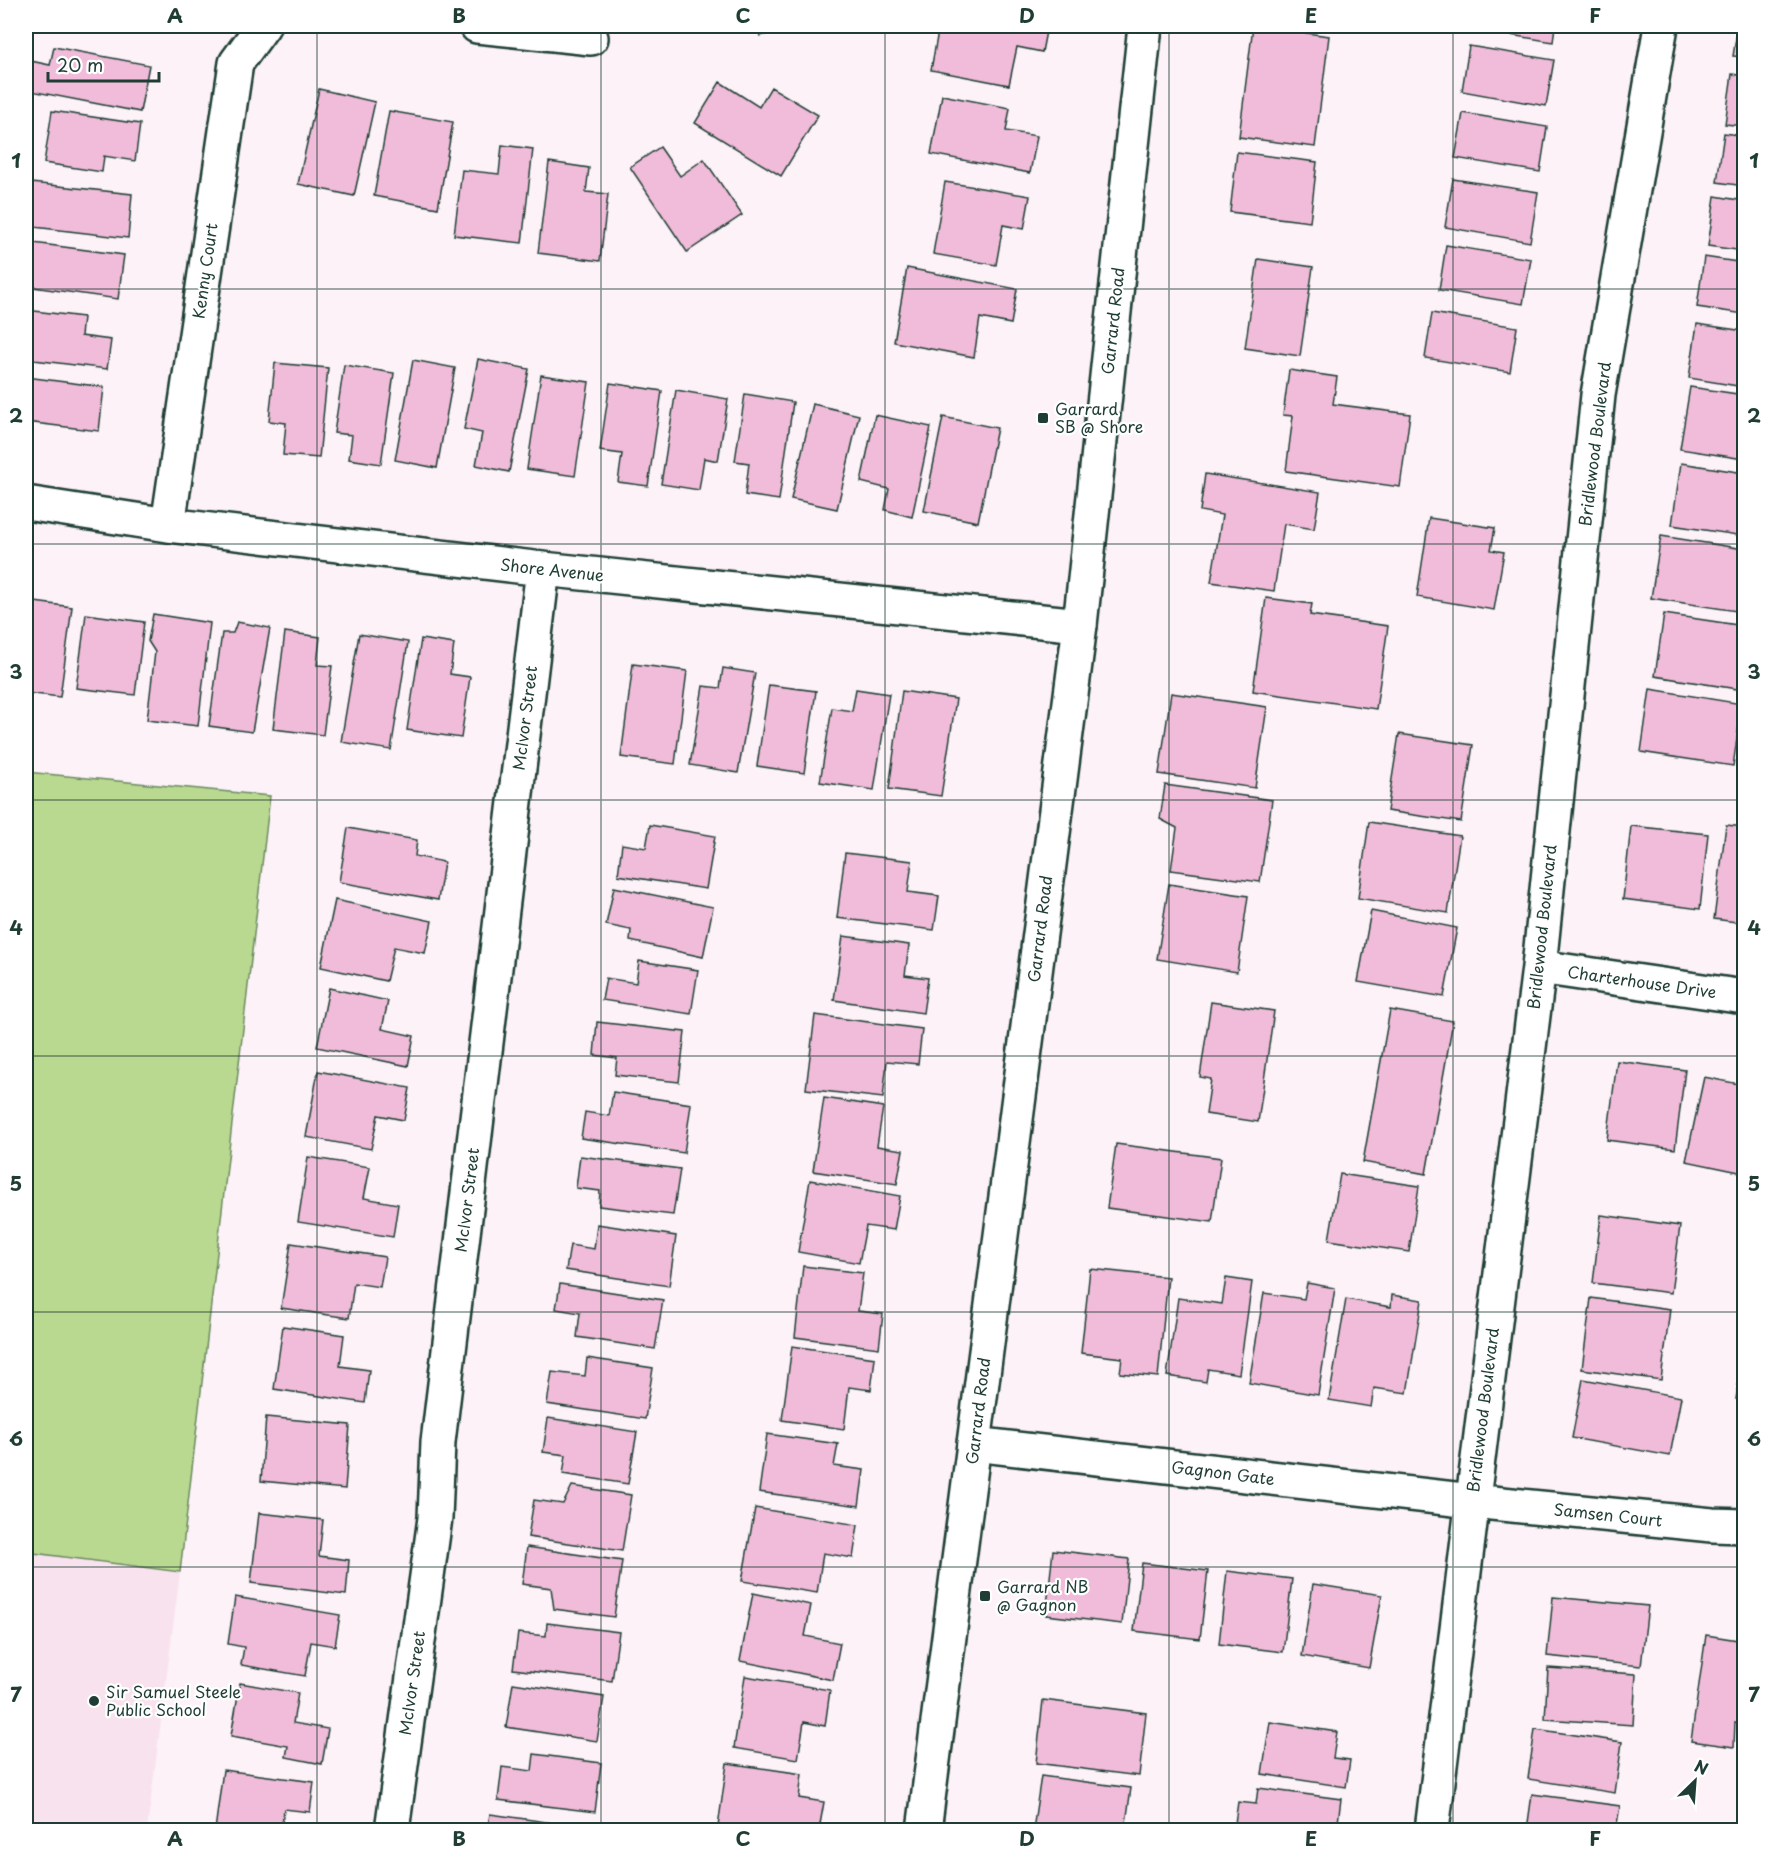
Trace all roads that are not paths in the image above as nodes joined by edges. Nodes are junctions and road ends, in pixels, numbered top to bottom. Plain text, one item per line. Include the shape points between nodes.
1 (263, 26) edge
2 (477, 26) edge
3 (1145, 26) edge
4 (1661, 26) edge
5 (591, 38) dead end
6 (26, 503) edge
7 (168, 525) junction
8 (543, 569) junction
9 (1080, 625) junction
10 (1539, 967) junction
11 (1744, 997) edge
12 (974, 1444) junction
13 (1472, 1501) junction
14 (1744, 1526) edge
15 (392, 1830) edge
16 (924, 1830) edge
17 (1432, 1830) edge

1 - 7 street, Kenny Court via 236,63
2 - 5 street
3 - 9 street, Garrard Road
4 - 10 street, Bridlewood Boulevard via 1598,395
6 - 7 street, Shore Avenue
7 - 8 street, Shore Avenue
8 - 9 street, Shore Avenue
8 - 15 street, McIvor Street via 438,1442 435,1518
9 - 12 street, Garrard Road
10 - 11 street, Charterhouse Drive
10 - 13 street, Bridlewood Boulevard
12 - 13 street, Gagnon Gate
12 - 16 street, Garrard Road
13 - 14 street, Samsen Court
13 - 17 street, Bridlewood Boulevard

